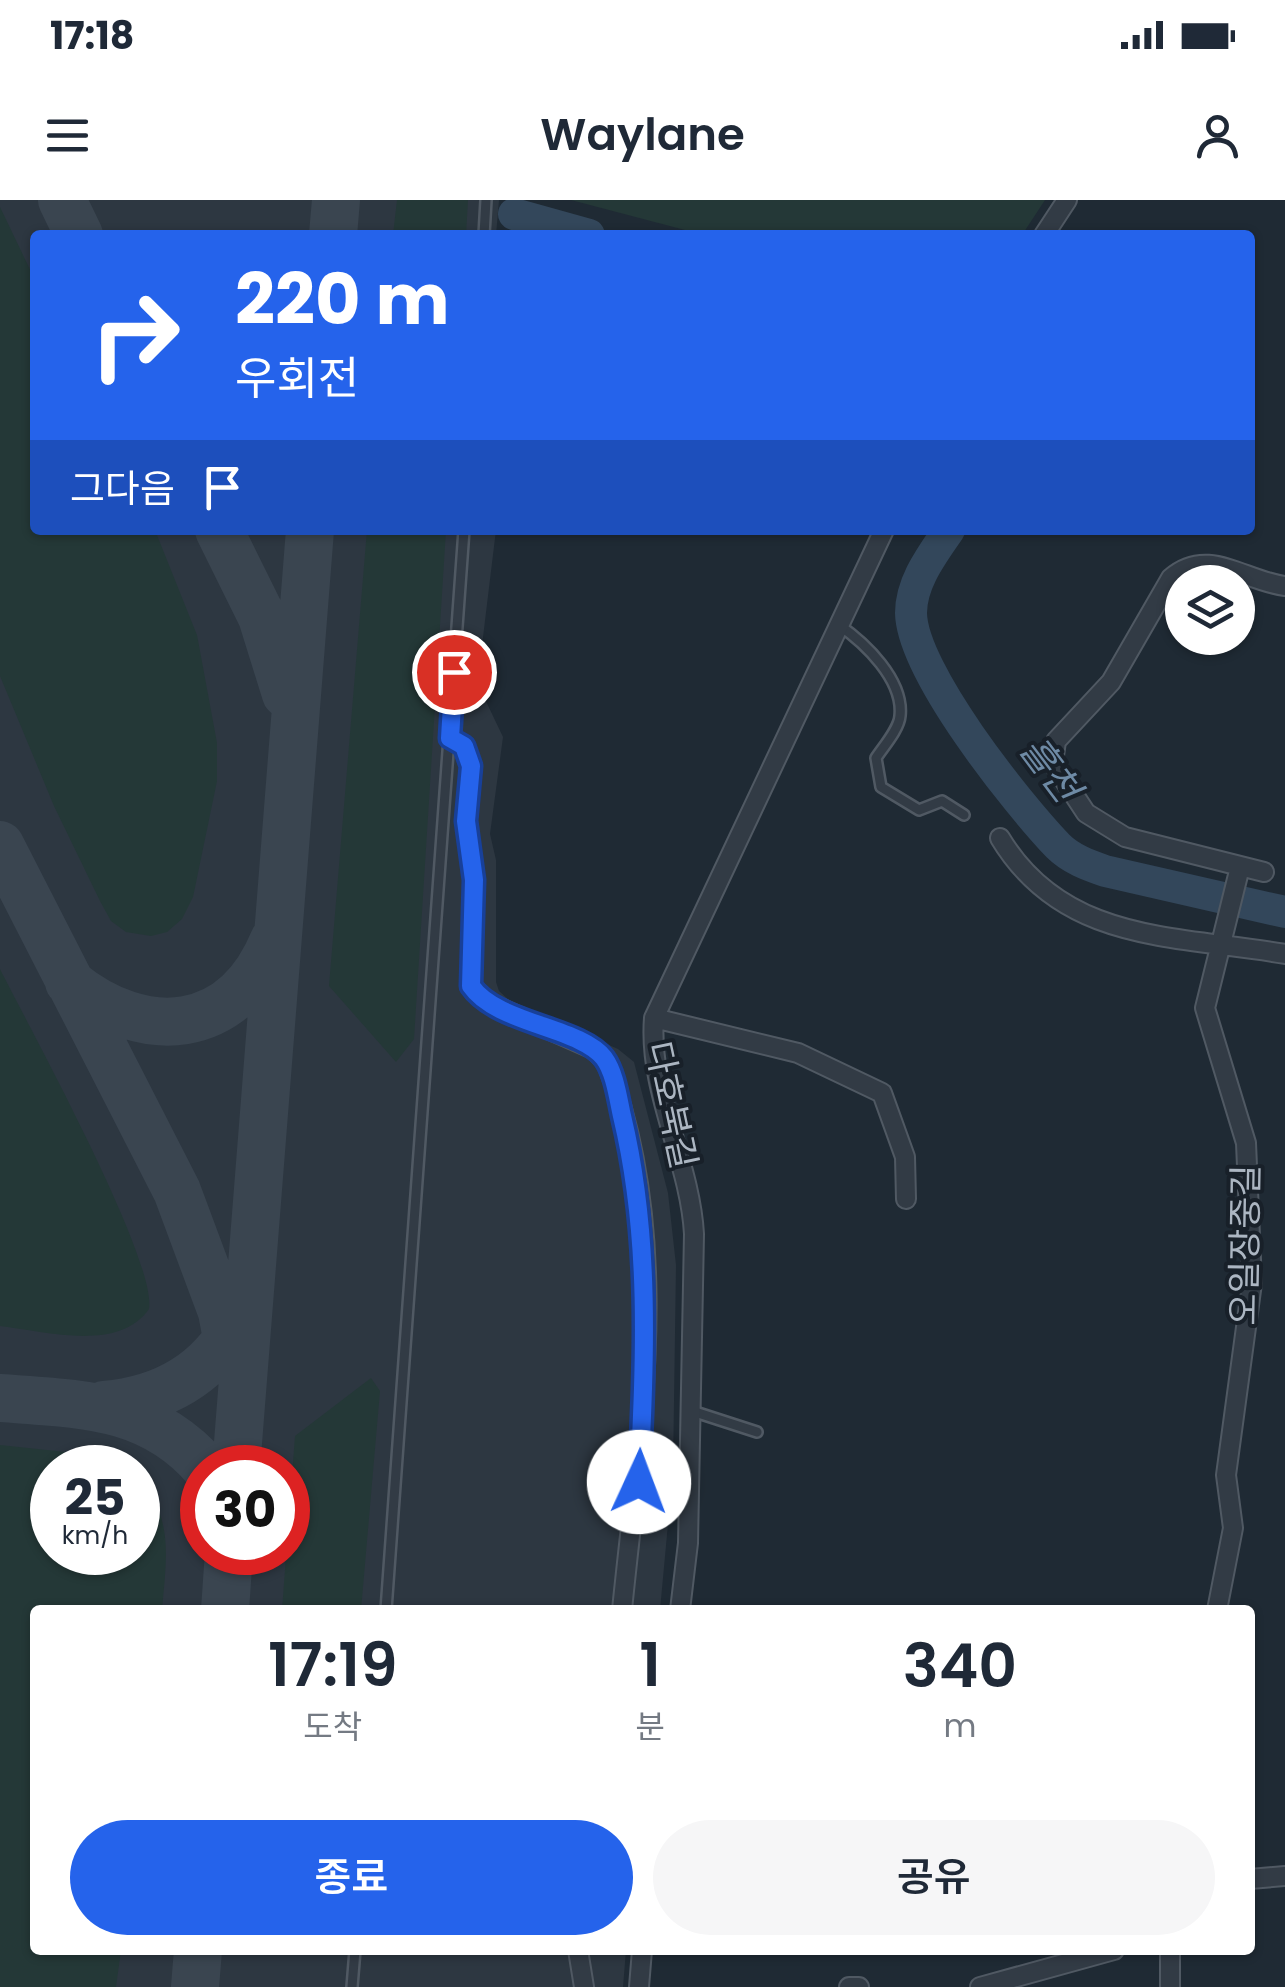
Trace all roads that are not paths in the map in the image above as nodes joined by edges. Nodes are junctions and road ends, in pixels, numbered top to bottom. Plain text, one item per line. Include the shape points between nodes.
1 (486, 200) edge
2 (1066, 200) edge
3 (484, 230) edge
4 (1047, 230) edge
5 (464, 535) edge
6 (882, 535) edge
7 (1285, 586) edge
8 (840, 625) junction
9 (450, 738) junction
10 (964, 815) dead end
11 (1000, 838) dead end
12 (1240, 866) junction
13 (1264, 872) dead end
14 (1224, 946) junction
15 (1285, 954) edge
16 (654, 1018) junction
17 (906, 1199) dead end
18 (692, 1412) junction
19 (757, 1432) dead end
20 (386, 1605) edge
21 (623, 1605) edge
22 (681, 1605) edge
23 (1219, 1605) edge
24 (1285, 1876) edge
25 (1255, 1879) edge
26 (355, 1955) edge
27 (579, 1955) edge
28 (642, 1955) edge
29 (1096, 1955) edge
30 (1170, 1955) edge
31 (352, 1987) edge
32 (584, 1987) edge
33 (639, 1987) edge
34 (849, 1987) edge
35 (859, 1987) edge
36 (980, 1987) edge
37 (1170, 1987) edge

1 - 3 lane
2 - 4 street
5 - 9 lane
6 - 8 street, 다호북길
7 - 12 street via 1209,563 1180,570 1112,682 1052,752 1077,802 1111,830
8 - 10 lane via 868,646 899,699 900,720 876,758 881,787 919,810 942,801
8 - 16 street, 다호북길
9 - 20 lane
9 - 21 street via 464,746 471,766 471,986 489,1004 606,1061 640,1201 645,1259 639,1482
11 - 14 street via 1029,878 1074,911 1133,931
12 - 13 street
12 - 14 street, 오일장중길
14 - 15 street
14 - 23 street, 오일장중길 via 1206,1008 1246,1142 1252,1283 1226,1476 1232,1528
16 - 17 street via 798,1053 882,1093 905,1157
16 - 18 street, 다호북길 via 657,1066 692,1201
18 - 19 lane
18 - 22 street, 다호북길
24 - 25 street
26 - 31 lane
27 - 32 street
28 - 33 street
29 - 36 street
30 - 37 street
34 - 35 street

